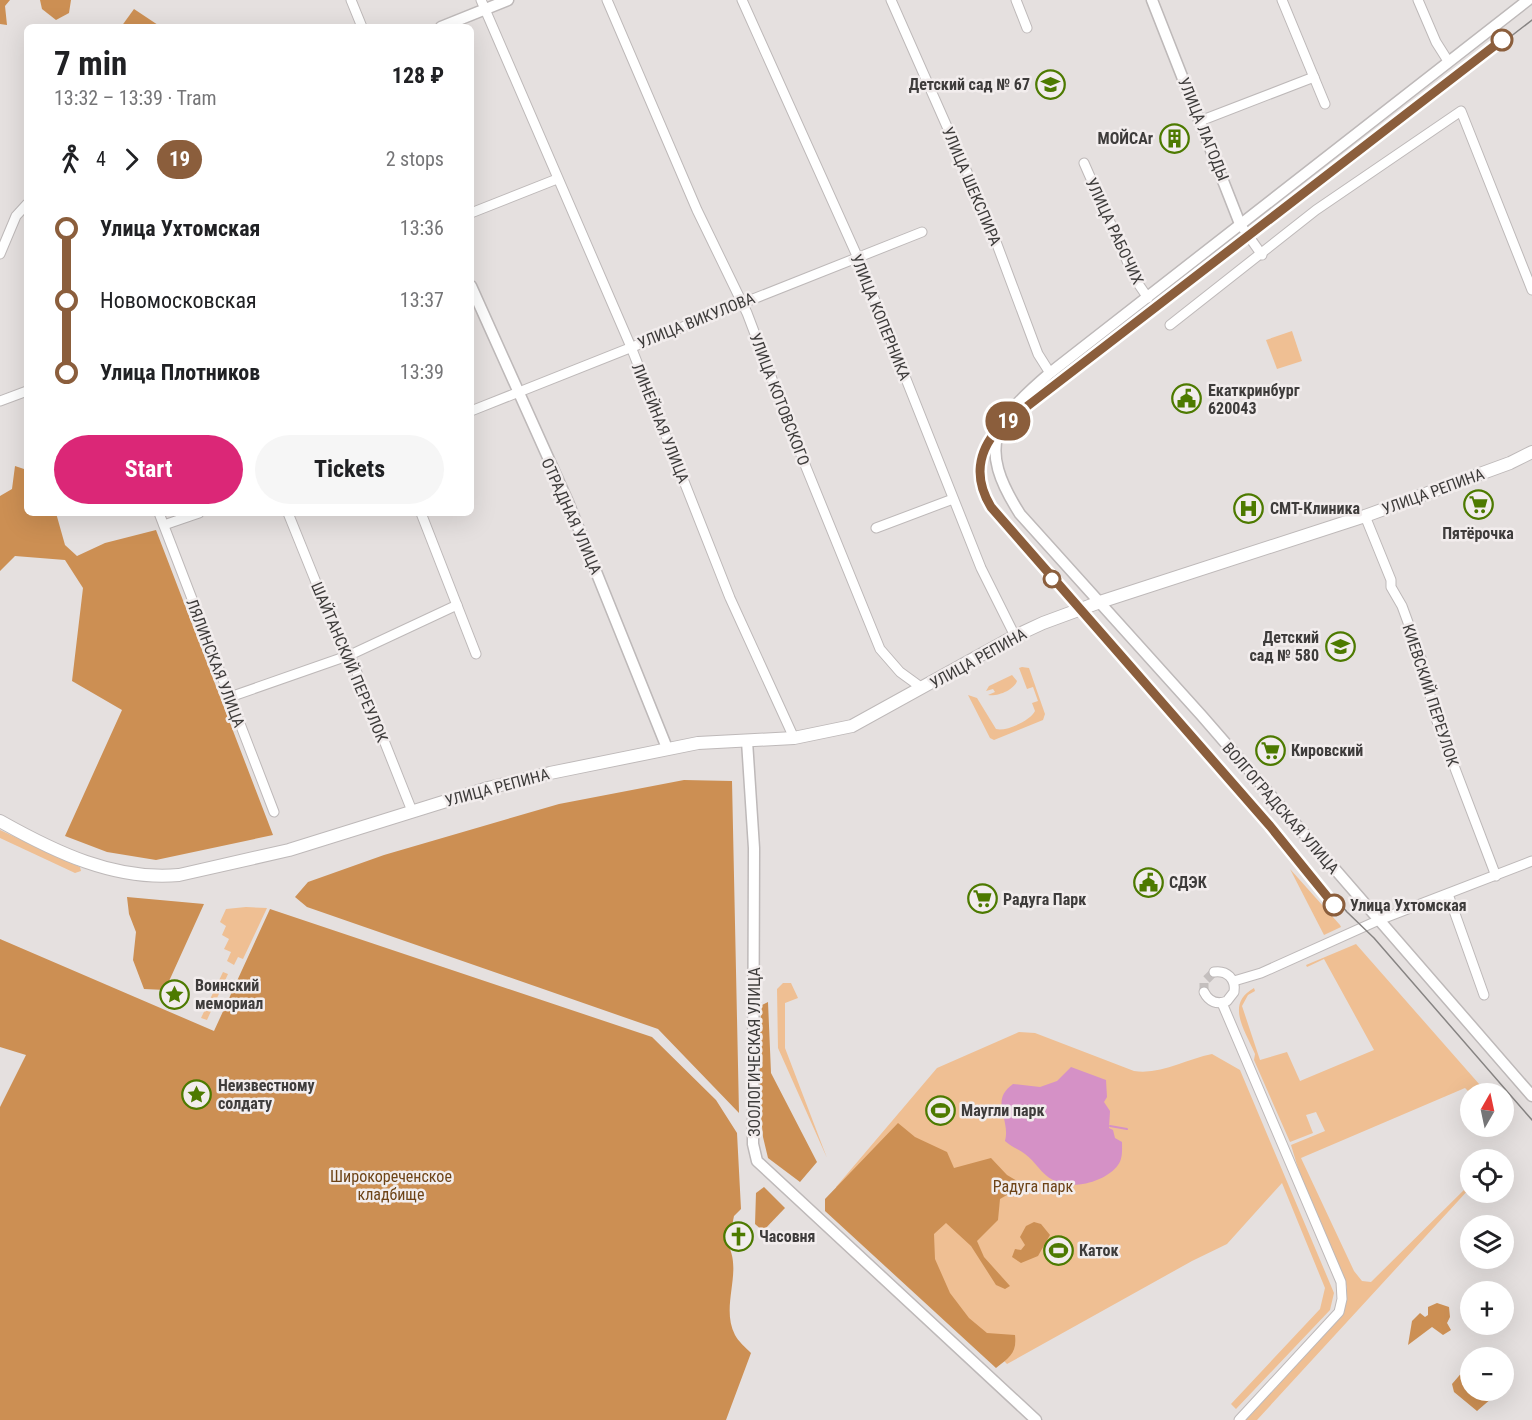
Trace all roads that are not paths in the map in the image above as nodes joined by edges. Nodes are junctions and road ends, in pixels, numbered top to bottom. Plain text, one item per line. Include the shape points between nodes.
1 (351, 0) edge
2 (508, 0) edge
3 (607, 0) edge
4 (742, 0) edge
5 (891, 0) edge
6 (1016, 0) edge
7 (1152, 0) edge
8 (1282, 0) edge
9 (1418, 0) edge
10 (1528, 0) edge
11 (483, 4) edge
12 (362, 24) edge
13 (446, 24) edge
14 (1027, 28) dead end
15 (1448, 61) junction
16 (1314, 77) junction
17 (1325, 104) dead end
18 (1200, 121) junction
19 (1084, 163) dead end
20 (557, 179) junction
21 (24, 207) edge
22 (474, 212) edge
23 (1240, 224) junction
24 (922, 232) dead end
25 (0, 254) edge
26 (1262, 255) junction
27 (858, 258) junction
28 (1532, 291) edge
29 (474, 293) edge
30 (1148, 298) junction
31 (742, 301) junction
32 (1170, 325) dead end
33 (631, 346) junction
34 (1050, 373) junction
35 (24, 392) edge
36 (517, 393) junction
37 (0, 401) edge
38 (474, 410) edge
39 (1532, 452) edge
40 (953, 499) junction
41 (160, 516) edge
42 (190, 516) edge
43 (289, 516) edge
44 (422, 516) edge
45 (1365, 516) junction
46 (164, 525) junction
47 (876, 528) dead end
48 (1100, 602) junction
49 (457, 605) junction
50 (1015, 636) junction
51 (476, 654) dead end
52 (350, 655) junction
53 (922, 688) junction
54 (230, 697) junction
55 (794, 738) junction
56 (747, 741) junction
57 (667, 748) junction
58 (412, 811) junction
59 (274, 812) dead end
60 (0, 821) edge
61 (1532, 861) edge
62 (1496, 876) junction
63 (1448, 894) junction
64 (1379, 920) junction
65 (1214, 972) dead end
66 (1234, 981) junction
67 (1204, 992) dead end
68 (1484, 995) dead end
69 (1222, 1003) junction
70 (1532, 1096) edge
71 (1036, 1420) edge
72 (1239, 1420) edge

1 - 12 street
2 - 11 street
3 - 31 street, УЛИЦА КОТОВСКОГО via 697,210
4 - 27 street, УЛИЦА КОПЕРНИКА
5 - 34 street, УЛИЦА ШЕКСПИРА via 986,215 1038,354
6 - 14 street
7 - 18 street, УЛИЦА ЛАГОДЫ
8 - 16 street
9 - 15 street
10 - 15 street
11 - 13 street
11 - 20 street, ЛИНЕЙНАЯ УЛИЦА
15 - 23 street
16 - 17 street
16 - 18 street
18 - 23 street, УЛИЦА ЛАГОДЫ
19 - 30 street, УЛИЦА РАБОЧИХ via 1136,282
20 - 22 street
20 - 33 street, ЛИНЕЙНАЯ УЛИЦА
21 - 25 street via 16,216
23 - 26 street, УЛИЦА ЛАГОДЫ
23 - 30 street
24 - 27 street, УЛИЦА ВИКУЛОВА
26 - 28 street via 1353,182 1461,111
26 - 32 street
27 - 31 street, УЛИЦА ВИКУЛОВА
27 - 40 street, УЛИЦА КОПЕРНИКА
29 - 36 street, ОТРАДНАЯ УЛИЦА
30 - 34 street
31 - 33 street, УЛИЦА ВИКУЛОВА
31 - 53 street, УЛИЦА КОТОВСКОГО via 880,649 900,672
33 - 36 street, УЛИЦА ВИКУЛОВА
33 - 55 street, ЛИНЕЙНАЯ УЛИЦА via 730,598
34 - 48 street via 1017,401 1003,421 996,435 998,468 1020,514
35 - 37 street
36 - 38 street, УЛИЦА ВИКУЛОВА
36 - 57 street, ОТРАДНАЯ УЛИЦА via 568,502
39 - 45 main road, УЛИЦА РЕПИНА
40 - 47 street
40 - 50 street, УЛИЦА КОПЕРНИКА via 998,606
41 - 46 street, ЛЯЛИНСКАЯ УЛИЦА
42 - 46 street
43 - 52 street, ШАЙТАНСКИЙ ПЕРЕУЛОК via 334,627
44 - 49 street
45 - 48 main road, УЛИЦА РЕПИНА
45 - 62 street, КИЕВСКИЙ ПЕРЕУЛОК via 1406,616 1435,716
46 - 54 street, ЛЯЛИНСКАЯ УЛИЦА
48 - 50 main road, УЛИЦА РЕПИНА
48 - 64 street, ВОЛГОГРАДСКАЯ УЛИЦА
49 - 51 street
49 - 52 street
50 - 53 main road, УЛИЦА РЕПИНА
52 - 54 street
52 - 58 street, ШАЙТАНСКИЙ ПЕРЕУЛОК
53 - 55 main road, УЛИЦА РЕПИНА via 852,726
54 - 59 street, ЛЯЛИНСКАЯ УЛИЦА
55 - 56 main road, УЛИЦА РЕПИНА
56 - 57 main road, УЛИЦА РЕПИНА
56 - 71 street, ЗООЛОГИЧЕСКАЯ УЛИЦА via 754,848 753,1144 757,1161
57 - 58 main road, УЛИЦА РЕПИНА via 550,773
58 - 60 main road, УЛИЦА РЕПИНА via 289,850 161,877 125,873 84,861
61 - 62 street
62 - 63 street
63 - 64 street
63 - 68 street
64 - 66 street via 1261,973
64 - 70 street, ВОЛГОГРАДСКАЯ УЛИЦА
65 - 66 street via 1226,973
66 - 69 street via 1234,992
67 - 69 street via 1211,1001
69 - 72 street via 1341,1282 1342,1299 1339,1312

